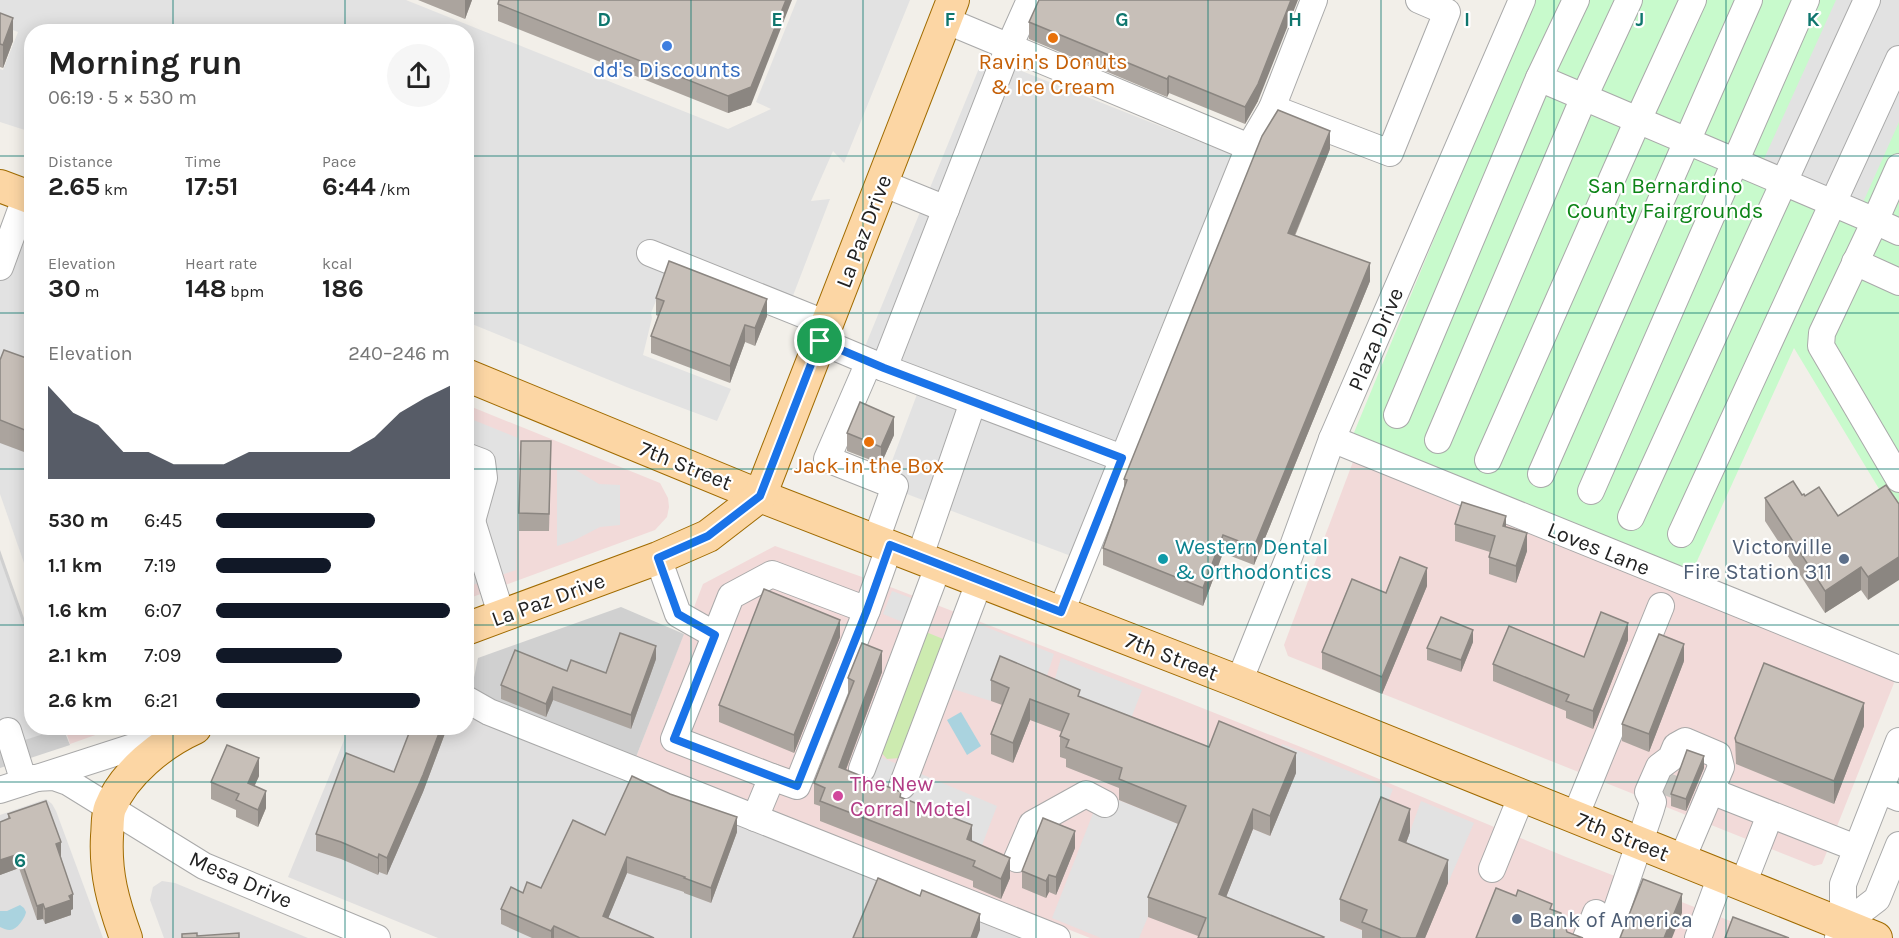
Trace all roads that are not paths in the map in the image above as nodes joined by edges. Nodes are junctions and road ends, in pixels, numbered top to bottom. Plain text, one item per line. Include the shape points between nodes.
1 (1029, 0) edge
2 (1314, 0) edge
3 (1419, 0) edge
4 (1576, 0) edge
5 (1629, 0) edge
6 (1692, 0) edge
7 (1749, 0) edge
8 (1806, 0) edge
9 (1867, 0) edge
10 (1516, 2) edge
11 (949, 10) edge
12 (1009, 47) junction
13 (1899, 59) edge
14 (1539, 78) junction
15 (1584, 97) junction
16 (1272, 108) junction
17 (1638, 120) junction
18 (1687, 141) junction
19 (1249, 147) junction
20 (1736, 161) junction
21 (1899, 167) edge
22 (1784, 182) junction
23 (882, 183) junction
24 (19, 193) edge
25 (1834, 203) junction
26 (946, 209) junction
27 (1875, 221) junction
28 (1899, 232) edge
29 (650, 253) dead end
30 (1855, 262) junction
31 (1, 263) edge
32 (1899, 282) edge
33 (823, 332) junction
34 (876, 365) junction
35 (474, 378) edge
36 (972, 402) junction
37 (1397, 415) dead end
38 (1332, 439) junction
39 (1438, 440) dead end
40 (1122, 458) junction
41 (474, 459) edge
42 (1488, 460) dead end
43 (1541, 474) dead end
44 (1899, 479) edge
45 (1592, 491) dead end
46 (760, 496) junction
47 (474, 506) edge
48 (1631, 517) dead end
49 (1681, 534) dead end
50 (474, 535) edge
51 (883, 543) junction
52 (658, 558) junction
53 (929, 560) junction
54 (980, 580) junction
55 (1661, 606) dead end
56 (867, 610) junction
57 (1061, 612) junction
58 (502, 617) junction
59 (474, 626) edge
60 (715, 635) junction
61 (1899, 669) edge
62 (1239, 682) junction
63 (474, 704) edge
64 (8, 731) dead end
65 (172, 735) edge
66 (181, 735) edge
67 (1899, 741) edge
68 (862, 769) dead end
69 (772, 777) junction
70 (29, 780) junction
71 (902, 786) dead end
72 (0, 790) edge
73 (1711, 791) junction
74 (1889, 794) edge
75 (1522, 795) junction
76 (1105, 804) dead end
77 (110, 809) junction
78 (1770, 814) junction
79 (1575, 817) junction
80 (755, 818) junction
81 (1641, 843) junction
82 (1899, 845) edge
83 (1857, 848) junction
84 (1017, 859) dead end
85 (1682, 860) junction
86 (1492, 869) dead end
87 (1732, 880) junction
88 (1596, 913) dead end
89 (1840, 931) edge
90 (126, 938) edge
91 (378, 938) edge
92 (1057, 938) edge
93 (1586, 938) edge
94 (1606, 938) edge
95 (1698, 938) edge
96 (1876, 938) edge

1 - 12 street
2 - 16 street
3 - 16 street via 1447,12 1390,153
4 - 14 street
5 - 15 street
6 - 17 street
7 - 18 street
8 - 20 street
9 - 22 street
10 - 38 street, Plaza Drive
11 - 12 street
11 - 23 main road, La Paz Drive
12 - 19 street
12 - 26 street
13 - 25 street
14 - 15 street
14 - 37 street
15 - 17 street
15 - 39 street
16 - 19 street
17 - 18 street
17 - 42 street
18 - 20 street
18 - 43 street
19 - 40 street
20 - 22 street
20 - 45 street
21 - 27 street
22 - 25 street
22 - 48 street
23 - 26 street
23 - 33 main road, La Paz Drive
24 - 31 street
25 - 27 street
25 - 49 street
26 - 34 street
27 - 28 street
27 - 30 street
29 - 33 street
30 - 32 street
30 - 44 street via 1822,333 1821,346
33 - 34 street
33 - 46 main road, La Paz Drive
34 - 36 street
34 - 51 street via 827,459 895,486
35 - 46 main road, 7th Street
36 - 40 street
36 - 53 street
38 - 61 street, Loves Lane
38 - 62 street, Plaza Drive
40 - 57 street
41 - 47 street via 482,462 484,478
46 - 51 main road, 7th Street
46 - 52 main road, La Paz Drive via 708,536
50 - 58 street
51 - 53 main road, 7th Street
51 - 56 street
52 - 58 main road, La Paz Drive
52 - 60 street via 678,614
53 - 54 main road, 7th Street
53 - 68 street
54 - 57 main road, 7th Street
54 - 71 street
55 - 79 street
56 - 60 street via 772,574 730,596
56 - 69 street via 797,786
57 - 62 main road, 7th Street
58 - 59 main road, La Paz Drive
60 - 69 street via 674,739
62 - 75 main road, 7th Street
63 - 80 street
64 - 70 street
65 - 70 street
66 - 77 main road via 164,744 140,766
67 - 74 street
69 - 80 street
70 - 72 street
70 - 77 street via 54,777 68,782
73 - 78 street
73 - 81 street via 1721,767 1718,755 1685,741 1676,746
73 - 85 street
74 - 83 street
75 - 79 main road, 7th Street
75 - 86 street
76 - 84 street via 1086,794 1032,824
77 - 90 main road via 107,872
77 - 91 street, Mesa Drive via 204,866
78 - 83 street
78 - 87 street
79 - 81 main road, 7th Street
80 - 92 street
81 - 85 main road, 7th Street
81 - 94 street
82 - 89 street via 1877,899
83 - 89 street via 1843,884
85 - 87 main road, 7th Street
87 - 89 main road, 7th Street
87 - 95 street
88 - 93 street
89 - 96 main road, 7th Street

